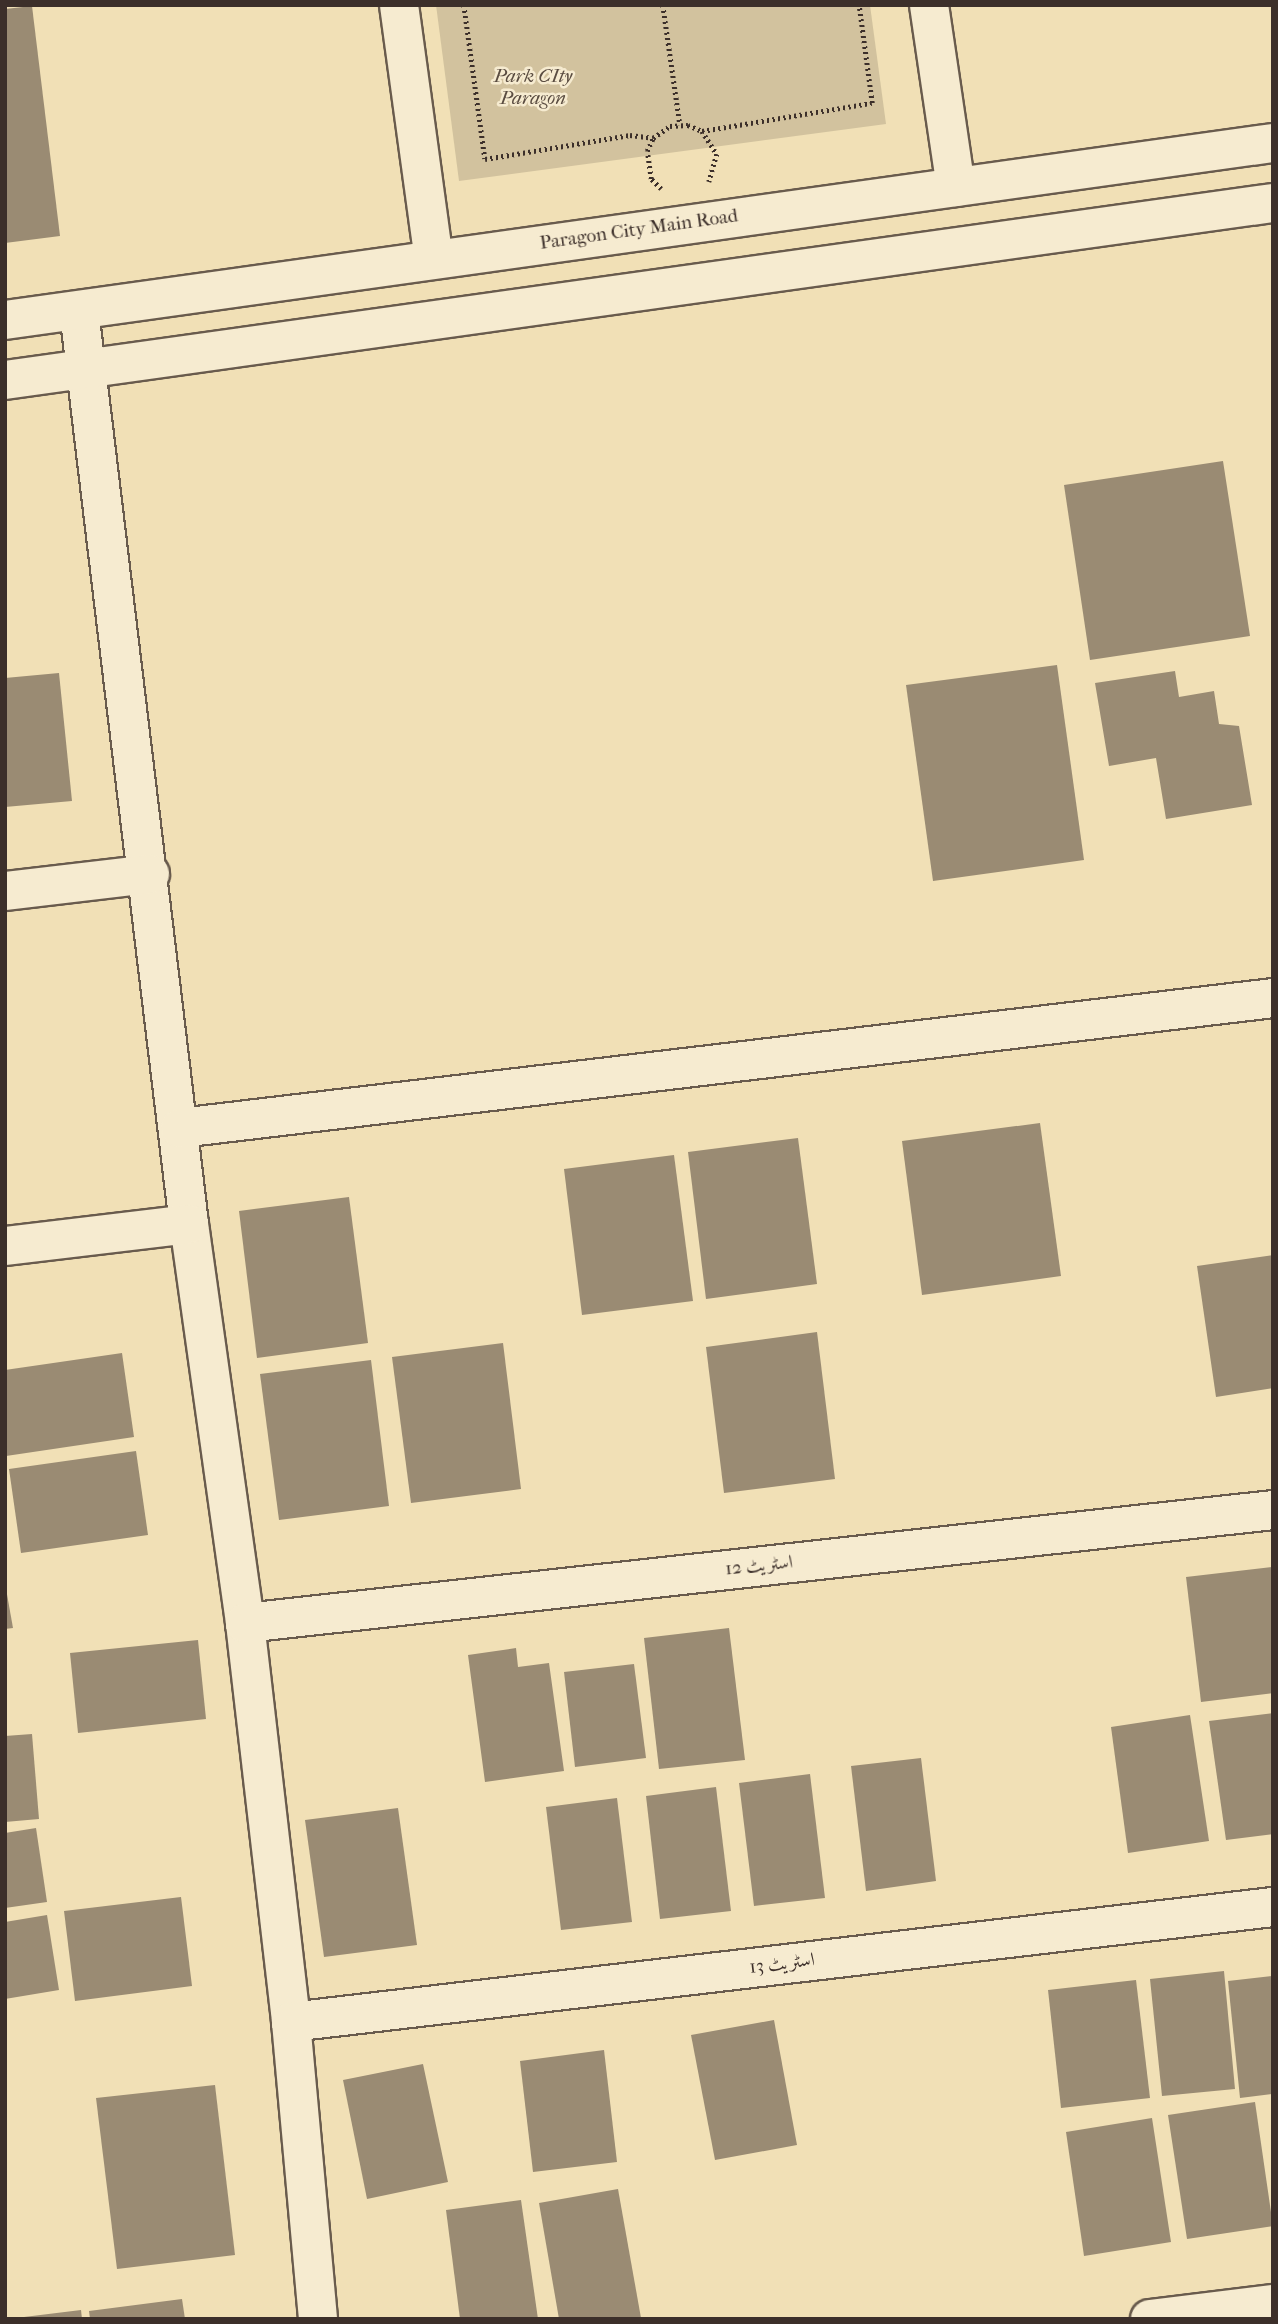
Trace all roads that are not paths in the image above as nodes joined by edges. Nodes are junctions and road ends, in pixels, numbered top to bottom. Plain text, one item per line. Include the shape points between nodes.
1 (398, 5) edge
2 (929, 5) edge
3 (1273, 143) edge
4 (956, 187) junction
5 (1273, 203) edge
6 (435, 259) junction
7 (79, 311) junction
8 (5, 320) edge
9 (88, 370) junction
10 (5, 380) edge
11 (150, 874) junction
12 (5, 891) edge
13 (1273, 998) edge
14 (180, 1128) junction
15 (189, 1224) junction
16 (5, 1246) edge
17 (1273, 1510) edge
18 (246, 1623) junction
19 (1273, 1907) edge
20 (291, 2022) junction
21 (1273, 2304) edge
22 (318, 2319) edge
23 (1150, 2319) edge

1 - 6 street
2 - 4 street
3 - 4 street, Paragon City Main Road
4 - 6 street, Paragon City Main Road
5 - 9 street
6 - 7 street, Paragon City Main Road
7 - 8 street, Paragon City Main Road
7 - 9 street
9 - 10 street
9 - 11 street
11 - 12 street
11 - 14 street
13 - 14 street
14 - 15 street
15 - 16 street
15 - 18 street
17 - 18 street, اسٹریٹ 12
18 - 20 street
19 - 20 street, اسٹریٹ 13
20 - 22 street
21 - 23 street

